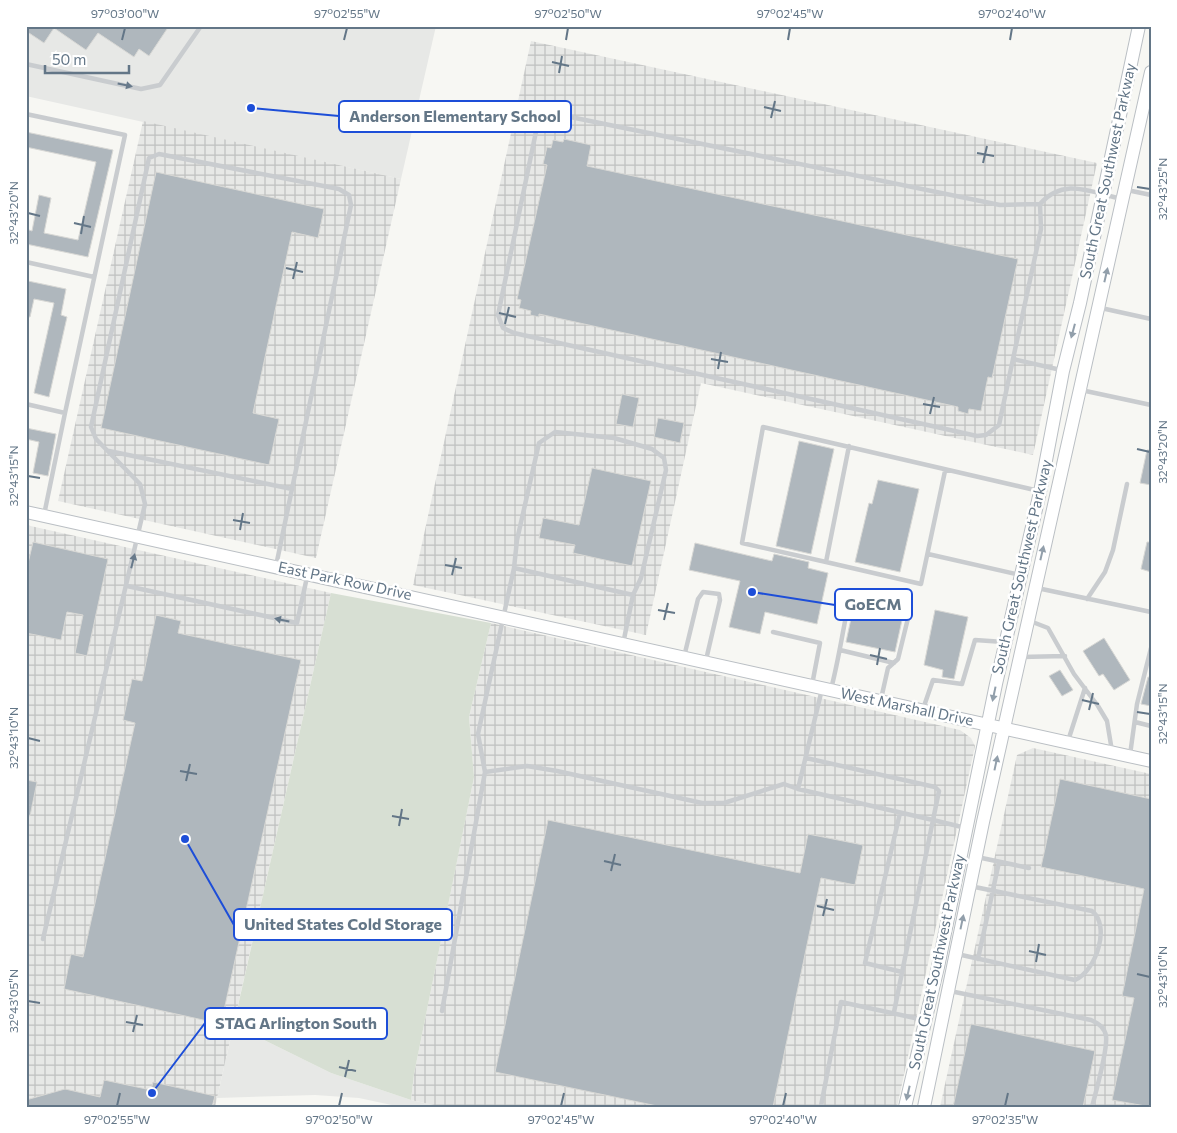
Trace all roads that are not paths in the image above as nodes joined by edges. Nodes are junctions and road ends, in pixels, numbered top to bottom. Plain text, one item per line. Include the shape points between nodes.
1 (201, 26) edge
2 (1138, 26) edge
3 (26, 64) edge
4 (1150, 74) edge
5 (26, 114) edge
6 (1103, 195) junction
7 (1124, 195) junction
8 (1151, 195) edge
9 (1040, 204) junction
10 (26, 262) edge
11 (94, 277) junction
12 (1080, 303) junction
13 (1098, 308) junction
14 (1151, 319) edge
15 (1012, 359) junction
16 (1063, 371) junction
17 (1079, 390) junction
18 (26, 404) edge
19 (1151, 405) edge
20 (65, 413) junction
21 (849, 446) junction
22 (108, 451) junction
23 (945, 471) junction
24 (1127, 484) dead end
25 (292, 489) junction
26 (1040, 492) junction
27 (1056, 495) junction
28 (26, 512) edge
29 (44, 516) junction
30 (139, 537) junction
31 (928, 554) junction
32 (826, 562) junction
33 (276, 566) junction
34 (514, 568) junction
35 (308, 573) junction
36 (1021, 576) junction
37 (127, 586) junction
38 (1035, 588) junction
39 (634, 595) junction
40 (1087, 599) junction
41 (1151, 612) edge
42 (504, 617) junction
43 (1028, 620) junction
44 (773, 632) dead end
45 (1006, 642) junction
46 (622, 644) junction
47 (1151, 648) edge
48 (840, 650) junction
49 (664, 654) joint
50 (1065, 656) junction
51 (1019, 657) junction
52 (684, 658) junction
53 (706, 663) junction
54 (894, 663) junction
55 (822, 688) junction
56 (1085, 688) junction
57 (880, 701) junction
58 (922, 711) junction
59 (1135, 722) junction
60 (987, 725) junction
61 (1151, 726) edge
62 (1004, 728) junction
63 (1067, 742) junction
64 (1113, 752) junction
65 (1130, 756) junction
66 (806, 758) junction
67 (1151, 760) edge
68 (485, 772) junction
69 (798, 789) junction
70 (900, 813) junction
71 (933, 820) junction
72 (966, 828) junction
73 (976, 857) junction
74 (999, 862) junction
75 (1029, 868) dead end
76 (970, 886) junction
77 (992, 890) junction
78 (43, 939) dead end
79 (956, 954) junction
80 (978, 958) junction
81 (902, 972) junction
82 (948, 990) junction
83 (442, 1011) dead end
84 (894, 1012) junction
85 (925, 1020) junction
86 (942, 1024) junction
87 (824, 1107) edge
88 (905, 1107) edge
89 (924, 1107) edge
90 (1092, 1107) edge

3 -> 1 lane via 141,89 160,85
2 - 6 main road, South Great Southwest Parkway
4 - 7 main road, South Great Southwest Parkway
5 - 11 lane via 125,135
6 - 7 lane
6 - 9 lane via 1065,187 1049,193
6 - 12 main road, South Great Southwest Parkway
7 - 8 lane
13 -> 7 main road, South Great Southwest Parkway
9 - 15 lane via 1041,229
9 - 15 lane via 1000,205 551,113 538,122 498,315 503,328 514,333 978,436 986,435 999,425
10 - 11 lane
11 - 20 lane
12 - 13 main road
12 -> 16 main road, South Great Southwest Parkway
13 - 14 lane
13 - 17 main road, South Great Southwest Parkway
15 - 16 lane
16 - 26 main road, South Great Southwest Parkway
17 - 19 lane
17 - 27 main road, South Great Southwest Parkway
18 - 20 lane
20 - 29 lane
21 - 23 lane
21 - 32 lane
21 - 32 lane via 763,427 742,544
22 - 25 lane
22 - 25 lane via 96,439 91,427 149,158 159,154 339,189 349,195 351,204
22 - 30 lane via 140,484 145,504
23 - 26 lane
23 - 31 lane
24 - 40 lane via 1114,550 1105,572
25 - 33 lane
26 - 27 main road
26 - 36 main road, South Great Southwest Parkway
38 -> 27 main road, South Great Southwest Parkway
28 - 29 main road, East Park Row Drive
29 - 30 main road, East Park Row Drive
30 - 33 main road, East Park Row Drive
37 -> 30 lane
31 - 32 lane via 921,584
31 - 36 lane
33 - 35 main road, East Park Row Drive
34 - 39 lane
34 - 39 lane via 538,443 555,432 614,438 652,449 664,458 666,470 641,578
34 - 42 lane
35 -> 37 lane via 297,623
35 - 42 main road, East Park Row Drive
36 - 45 main road, South Great Southwest Parkway
37 - 78 lane
38 - 40 lane
38 - 43 main road, South Great Southwest Parkway
39 - 46 lane
40 - 41 lane
42 - 46 main road, East Park Row Drive
42 - 68 lane via 478,734
43 - 50 lane via 1048,628
43 - 51 main road, South Great Southwest Parkway
44 - 55 lane via 820,643
45 - 58 lane via 975,640 962,684 933,680
45 -> 60 main road, South Great Southwest Parkway
46 - 49 main road, East Park Row Drive
47 - 59 lane
48 - 54 lane
48 - 54 lane via 850,597 854,593 909,605 898,659
48 - 55 lane
49 - 52 main road, West Marshall Drive
50 - 51 lane
50 - 56 lane
51 - 62 main road, South Great Southwest Parkway
52 - 53 main road, West Marshall Drive
52 - 53 lane via 698,599 703,592 719,594
53 - 55 main road, West Marshall Drive
54 - 57 lane via 888,668
55 - 57 main road, West Marshall Drive
55 - 66 lane
56 - 63 lane
56 - 64 lane via 1107,721
57 - 58 main road, West Marshall Drive
58 - 60 main road, West Marshall Drive
59 - 61 lane
59 - 65 lane
60 - 62 main road, West Marshall Drive
60 - 72 main road, South Great Southwest Parkway
62 - 63 main road, West Marshall Drive
73 -> 62 main road, South Great Southwest Parkway
63 - 64 main road, West Marshall Drive
64 - 65 main road, West Marshall Drive
65 - 67 main road, West Marshall Drive
66 - 69 lane
66 - 71 lane via 935,787 940,791
68 - 69 lane via 527,766 702,803 724,803 784,784
68 - 83 lane
69 - 70 lane
70 - 71 lane
70 - 81 lane via 865,963
71 - 72 lane
71 - 81 lane
72 - 85 main road, South Great Southwest Parkway
73 - 74 lane
73 - 76 main road, South Great Southwest Parkway
74 - 75 lane
74 - 77 lane
76 - 77 lane
79 -> 76 main road, South Great Southwest Parkway
77 - 80 lane
77 - 80 lane via 1092,912 1100,917 1095,958 1084,976 1075,980
79 - 80 lane
79 - 82 main road, South Great Southwest Parkway
81 - 84 lane
82 - 86 main road, South Great Southwest Parkway
82 - 90 lane via 1099,1024 1104,1029 1106,1042
84 - 85 lane
84 - 87 lane via 841,1002 821,1106
85 - 86 main road
85 -> 88 main road, South Great Southwest Parkway
86 - 89 main road, South Great Southwest Parkway

